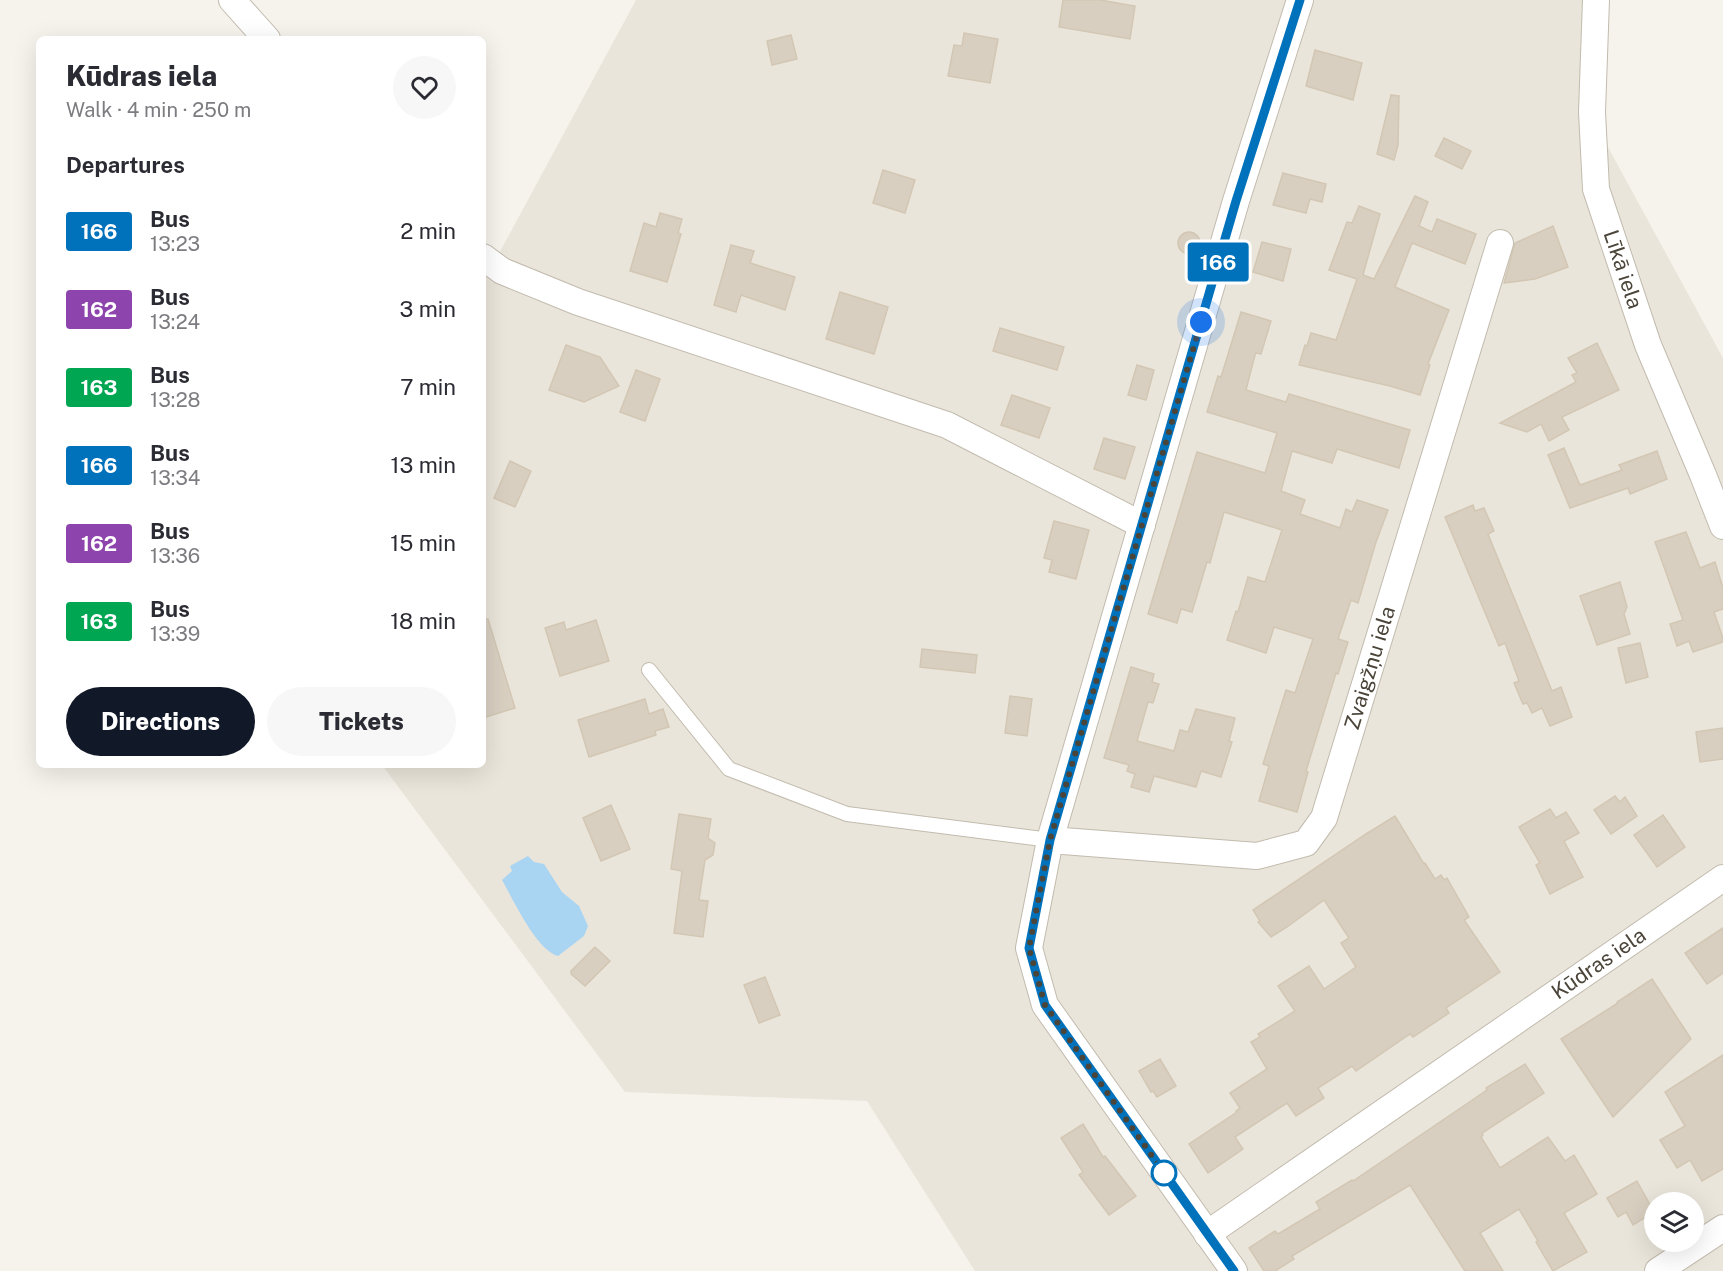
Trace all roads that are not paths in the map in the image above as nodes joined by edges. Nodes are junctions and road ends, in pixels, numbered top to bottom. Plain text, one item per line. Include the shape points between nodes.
1 (232, 0) edge
2 (1300, 0) edge
3 (1596, 0) edge
4 (264, 36) edge
5 (1500, 243) dead end
6 (486, 258) edge
7 (1142, 525) junction
8 (1723, 526) edge
9 (650, 670) dead end
10 (1050, 840) junction
11 (1723, 878) edge
12 (1723, 1228) edge
13 (1208, 1234) junction
14 (1234, 1271) edge
15 (1658, 1271) edge

1 - 4 street
2 - 7 street via 1236,201
3 - 8 street, Līkā iela via 1592,112 1596,189 1648,345
5 - 10 street, Zvaigžņu iela via 1324,818 1306,843 1257,856
6 - 7 street via 502,271 578,302 947,425
7 - 10 street
9 - 10 lane via 729,769 847,814
10 - 13 street via 1029,948 1045,1005
11 - 13 street, Kūdras iela
12 - 15 street
13 - 14 street

